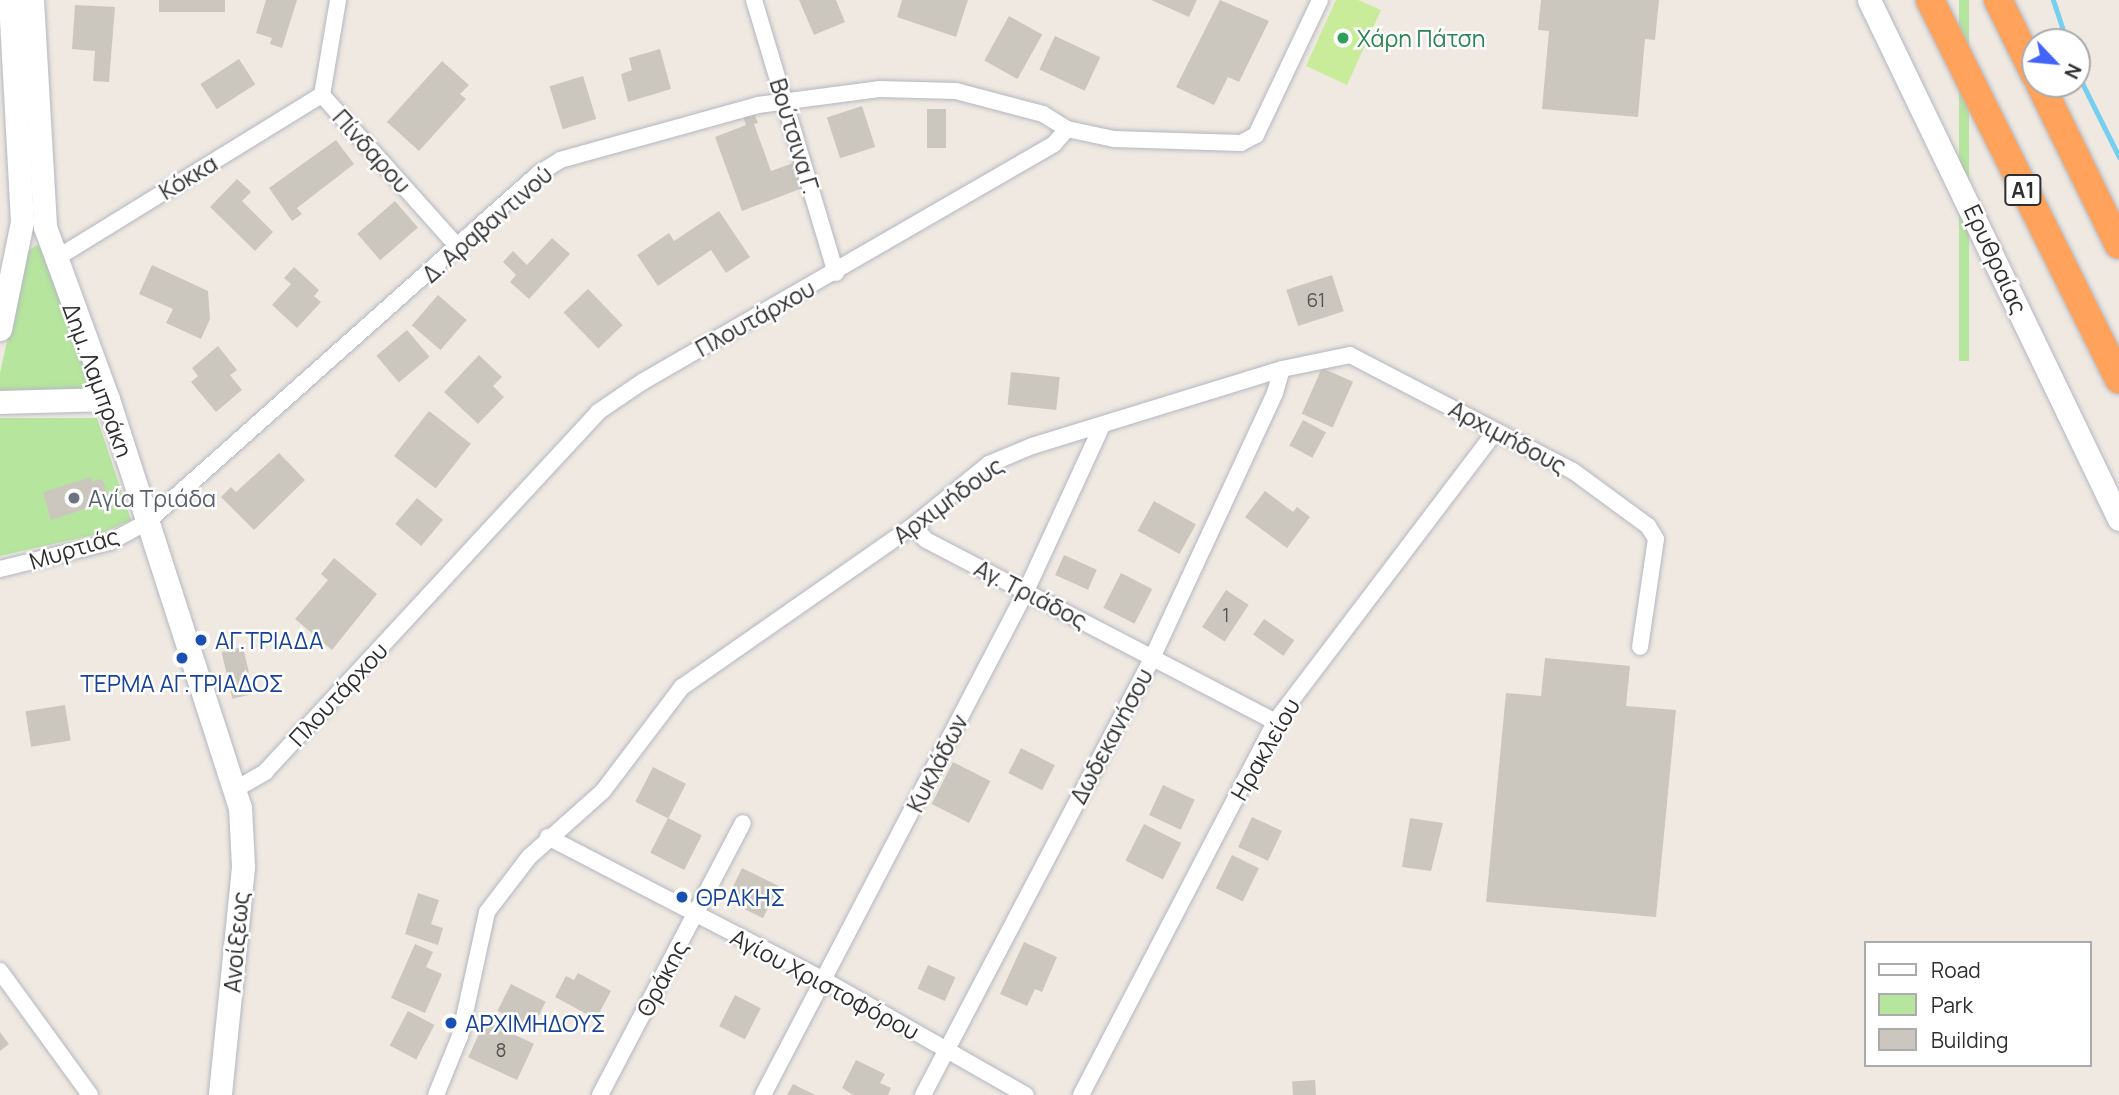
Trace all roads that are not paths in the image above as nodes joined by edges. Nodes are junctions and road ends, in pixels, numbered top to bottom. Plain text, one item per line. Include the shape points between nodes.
1 (10, 0) edge
2 (33, 0) edge
3 (338, 0) edge
4 (754, 0) edge
5 (1320, 0) edge
6 (1869, 0) edge
7 (1930, 0) edge
8 (1998, 0) edge
9 (2021, 47) edge
10 (322, 95) junction
11 (2047, 98) edge
12 (785, 101) junction
13 (1067, 129) junction
14 (2119, 245) edge
15 (459, 248) junction
16 (55, 259) junction
17 (836, 272) junction
18 (0, 329) edge
19 (1282, 369) junction
20 (2119, 379) edge
21 (108, 398) junction
22 (0, 402) edge
23 (1102, 426) junction
24 (1495, 432) junction
25 (2119, 519) edge
26 (147, 523) junction
27 (913, 526) junction
28 (0, 569) edge
29 (1026, 591) junction
30 (1640, 647) dead end
31 (1153, 656) junction
32 (1275, 722) junction
33 (236, 789) junction
34 (743, 823) dead end
35 (548, 837) junction
36 (694, 916) junction
37 (0, 971) edge
38 (824, 980) junction
39 (948, 1049) junction
40 (90, 1095) edge
41 (220, 1095) edge
42 (436, 1095) edge
43 (600, 1095) edge
44 (763, 1095) edge
45 (923, 1095) edge
46 (1026, 1095) edge
47 (1081, 1095) edge

1 - 18 street via 22,222
2 - 16 street, Δημ. Λαμπράκη via 41,202
3 - 10 street, Πίνδαρου
4 - 12 street, Βούτσινα Γ.
5 - 13 street via 1256,135 1249,139 1241,143 1114,139
6 - 25 street, Ερυθραίας
7 - 20 highway, Α1
8 - 9 highway
10 - 15 street, Πίνδαρου
10 - 16 street, Κόκκα
11 - 14 highway
12 - 13 street, Δ. Αραβαντινού via 879,89 956,91 1042,114
12 - 15 street, Δ. Αραβαντινού via 677,125 560,160 538,174
12 - 17 street, Βούτσινα Γ.
13 - 17 street, Πλουτάρχου via 1054,144
15 - 26 street, Δ. Αραβαντινού
16 - 21 street, Δημ. Λαμπράκη
17 - 33 street, Πλουτάρχου via 598,411 265,772
19 - 23 street, Αρχιμήδους
19 - 24 street, Αρχιμήδους via 1350,355
19 - 31 street, Δωδεκανήσου
21 - 22 street
21 - 26 street, Δημ. Λαμπράκη
23 - 27 street, Αρχιμήδους via 989,464
23 - 29 street, Κυκλάδων
24 - 30 street, Αρχιμήδους via 1573,471 1648,526 1656,540
24 - 32 street, Ηρακλείου
26 - 28 street, Μυρτιάς via 110,542
26 - 33 street, Δημ. Λαμπράκη
27 - 29 street, Αγ. Τριάδος via 926,540
27 - 35 street, Αρχιμήδους via 682,687 603,791
29 - 31 street, Αγ. Τριάδος
29 - 38 street, Κυκλάδων
31 - 32 street, Αγ. Τριάδος
31 - 39 street, Δωδεκανήσου
32 - 47 street, Ηρακλείου
33 - 41 street, Ανοίξεως via 243,825 243,867
34 - 36 street, Θράκης
35 - 36 street, Αγίου Χριστοφόρου
35 - 42 street, Αρχιμήδους via 487,912 460,1036
36 - 38 street, Αγίου Χριστοφόρου
36 - 43 street, Θράκης
37 - 40 street
38 - 39 street, Αγίου Χριστοφόρου
38 - 44 street, Κυκλάδων
39 - 45 street, Δωδεκανήσου
39 - 46 street, Αγίου Χριστοφόρου

